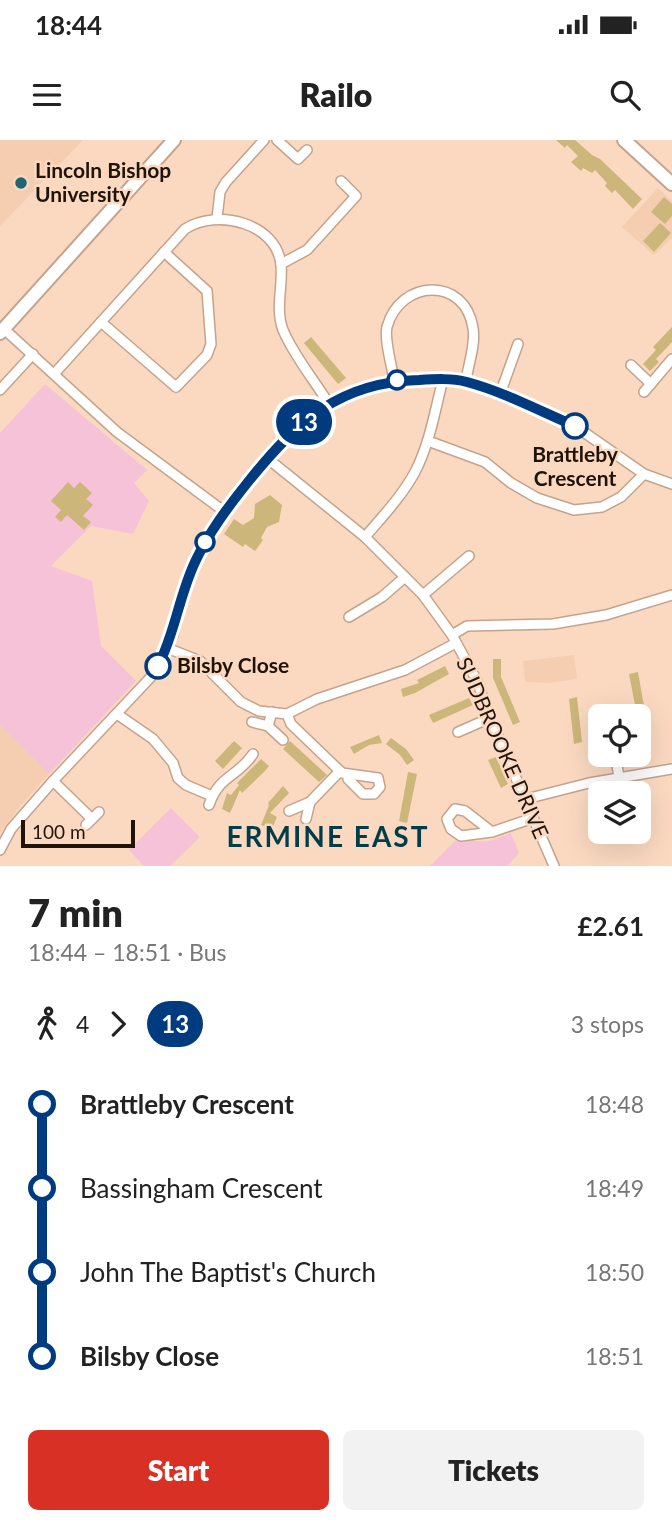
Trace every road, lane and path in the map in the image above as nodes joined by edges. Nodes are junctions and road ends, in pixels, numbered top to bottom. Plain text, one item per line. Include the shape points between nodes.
1 (174, 140) edge
2 (264, 140) edge
3 (277, 140) edge
4 (624, 140) edge
5 (307, 150) dead end
6 (341, 181) dead end
7 (672, 184) edge
8 (217, 218) junction
9 (164, 252) junction
10 (281, 264) junction
11 (101, 322) junction
12 (2, 331) edge
13 (518, 344) dead end
14 (33, 354) junction
15 (672, 359) edge
16 (631, 365) dead end
17 (54, 374) junction
18 (443, 379) junction
19 (394, 380) junction
20 (466, 381) junction
21 (0, 390) edge
22 (500, 394) junction
23 (329, 404) junction
24 (428, 441) junction
25 (267, 458) junction
26 (644, 474) junction
27 (672, 484) edge
28 (225, 512) junction
29 (365, 537) junction
30 (469, 556) dead end
31 (405, 577) junction
32 (423, 595) junction
33 (672, 595) edge
34 (349, 617) dead end
35 (454, 639) junction
36 (167, 648) junction
37 (272, 712) junction
38 (286, 714) junction
39 (117, 715) junction
40 (490, 718) junction
41 (252, 722) dead end
42 (268, 726) junction
43 (458, 732) dead end
44 (284, 740) dead end
45 (253, 754) dead end
46 (617, 767) edge
47 (672, 769) edge
48 (619, 777) junction
49 (53, 782) junction
50 (526, 799) junction
51 (310, 802) junction
52 (289, 810) dead end
53 (533, 818) junction
54 (93, 819) dead end
55 (306, 819) dead end
56 (492, 832) junction
57 (0, 850) edge
58 (554, 866) edge

1 - 12 main road
2 - 8 street via 226,182
3 - 5 street via 298,159
4 - 7 main road
6 - 10 street via 356,196 307,250
8 - 9 street via 188,227
8 - 10 street via 234,219 257,230 273,246
9 - 11 street
9 - 11 street via 207,291 211,344 207,355 176,387
10 - 23 street via 282,327
11 - 17 street
12 - 14 street
13 - 22 street
14 - 17 street
14 - 21 street
15 - 16 street via 648,388
17 - 28 street via 117,432
18 - 19 street
18 - 20 street
18 - 24 street
19 - 20 street via 386,329 395,308 417,291 434,289 453,295 467,309 474,330
19 - 23 street
20 - 22 street
22 - 26 street via 575,426
23 - 25 street via 293,430
24 - 26 street via 485,462 537,498 574,510 602,507 621,497
24 - 29 street via 394,504
25 - 28 street
25 - 29 street, SUDBROOKE DRIVE
26 - 27 street
28 - 36 street via 194,565
29 - 31 street, SUDBROOKE DRIVE
30 - 32 street
31 - 32 street, SUDBROOKE DRIVE
31 - 34 street
32 - 35 street, SUDBROOKE DRIVE
33 - 35 street via 606,615 553,624 467,626
35 - 38 street via 405,670
35 - 40 street, SUDBROOKE DRIVE via 477,681
36 - 37 street via 200,661 241,702
36 - 39 street via 150,678
37 - 38 street
37 - 42 street
38 - 51 street via 291,724 344,772
39 - 45 street via 153,739 173,763 178,778 211,801 225,778
39 - 49 street
40 - 43 street
40 - 50 street, SUDBROOKE DRIVE
41 - 42 street
42 - 44 street
46 - 48 street
47 - 48 street
48 - 50 street
49 - 54 street
49 - 57 street via 11,829
50 - 53 street, SUDBROOKE DRIVE
51 - 52 street
51 - 55 street
53 - 56 street
53 - 58 street, SUDBROOKE DRIVE
56 - 56 street via 461,836 447,819 455,810 466,811

